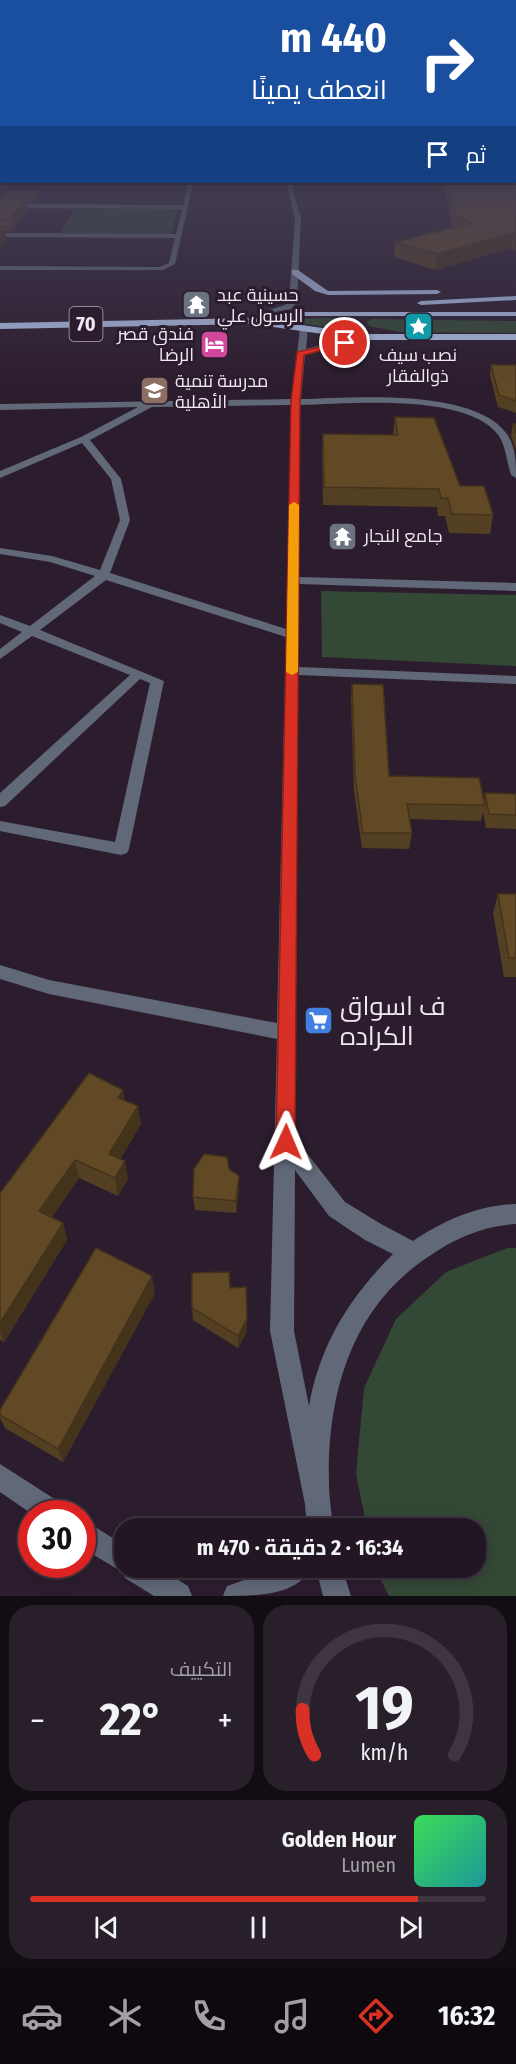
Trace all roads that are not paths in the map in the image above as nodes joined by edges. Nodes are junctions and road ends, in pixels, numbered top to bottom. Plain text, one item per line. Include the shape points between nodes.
1 (179, 237) edge
2 (297, 237) edge
3 (0, 268) edge
4 (295, 272) junction
5 (516, 291) edge
6 (516, 298) edge
7 (410, 303) dead end
8 (398, 304) dead end
9 (270, 310) junction
10 (405, 313) junction
11 (516, 313) edge
12 (0, 318) edge
13 (176, 318) junction
14 (0, 326) edge
15 (304, 328) junction
16 (438, 337) junction
17 (516, 337) edge
18 (378, 338) junction
19 (300, 354) junction
20 (296, 401) junction
21 (152, 403) junction
22 (0, 407) edge
23 (84, 439) junction
24 (0, 475) edge
25 (516, 475) edge
26 (0, 550) edge
27 (103, 576) junction
28 (293, 580) junction
29 (516, 587) edge
30 (0, 619) edge
31 (30, 631) junction
32 (292, 635) junction
33 (0, 655) edge
34 (292, 671) junction
35 (138, 674) junction
36 (516, 680) edge
37 (0, 802) edge
38 (0, 826) edge
39 (0, 972) edge
40 (287, 1033) junction
41 (286, 1142) junction
42 (516, 1214) edge
43 (411, 1251) junction
44 (0, 1477) edge
45 (34, 1500) edge
46 (316, 1500) junction
47 (319, 1518) edge
48 (96, 1541) edge
49 (114, 1553) edge
50 (150, 1578) edge
51 (287, 1578) edge
52 (332, 1578) edge
53 (178, 1596) edge
54 (237, 1596) edge
55 (337, 1596) edge

1 - 3 street via 172,264 161,269
2 - 4 street
4 - 5 highway via 312,288 328,293
4 - 9 street via 293,302 288,307
6 - 7 highway
8 - 9 highway
9 - 13 highway
10 - 11 highway, 70
10 - 13 highway, 70
10 - 16 highway via 369,316 356,323 382,333
12 - 13 highway, 70
13 - 14 highway, 70
13 - 15 highway, 70 via 253,321
15 - 18 highway, 70
15 - 19 street
16 - 17 highway, 70
16 - 18 highway, 70
18 - 19 street
19 - 20 street
20 - 21 street
20 - 25 street via 413,400 465,412 497,428 504,436
20 - 28 street
21 - 22 street
21 - 23 street
23 - 24 street
23 - 27 street via 116,478 125,520
26 - 27 street via 39,555
27 - 31 street
27 - 32 street
28 - 29 street
28 - 32 street
30 - 31 street
31 - 33 street
31 - 35 street
32 - 34 street
34 - 36 street
34 - 40 street
35 - 37 street
35 - 38 street via 157,681 121,849
39 - 40 street via 49,987
40 - 41 street
41 - 43 street via 338,1209
41 - 46 street via 282,1331
42 - 43 street via 459,1226
43 - 46 street via 368,1293 336,1350 317,1419
44 - 45 street
46 - 47 street
48 - 49 street
50 - 53 street
51 - 54 street
52 - 55 street

